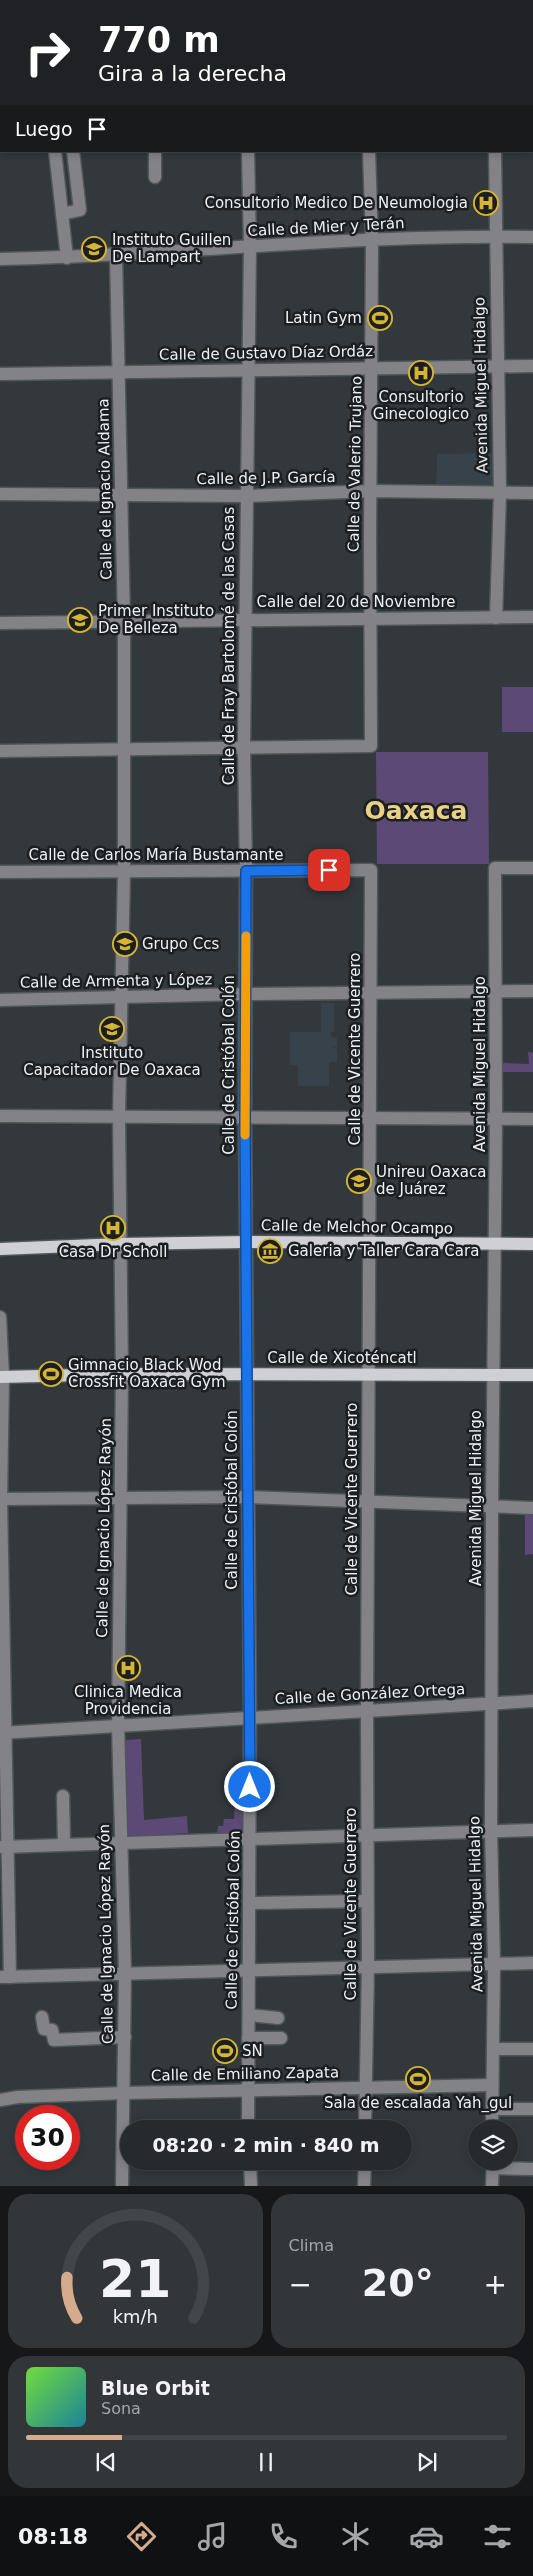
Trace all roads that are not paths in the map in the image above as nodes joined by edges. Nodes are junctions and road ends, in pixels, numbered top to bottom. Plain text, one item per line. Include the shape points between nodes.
1 (55, 152) edge
2 (73, 152) edge
3 (155, 152) edge
4 (248, 152) edge
5 (369, 152) edge
6 (495, 152) edge
7 (155, 178) dead end
8 (62, 214) junction
9 (495, 236) junction
10 (533, 237) edge
11 (372, 240) junction
12 (250, 247) junction
13 (116, 255) junction
14 (66, 258) junction
15 (0, 259) edge
16 (498, 366) junction
17 (533, 366) edge
18 (372, 367) junction
19 (248, 368) junction
20 (119, 372) junction
21 (0, 374) edge
22 (370, 491) junction
23 (533, 493) edge
24 (0, 494) edge
25 (500, 494) junction
26 (121, 496) junction
27 (247, 496) junction
28 (370, 617) junction
29 (533, 617) edge
30 (496, 618) junction
31 (246, 619) junction
32 (124, 622) junction
33 (0, 624) edge
34 (244, 746) junction
35 (123, 750) junction
36 (0, 751) edge
37 (533, 868) edge
38 (371, 870) joint
39 (124, 871) junction
40 (246, 871) junction
41 (0, 872) edge
42 (533, 991) edge
43 (496, 992) junction
44 (370, 993) junction
45 (246, 994) junction
46 (121, 997) junction
47 (0, 1000) edge
48 (0, 1116) edge
49 (118, 1117) junction
50 (371, 1118) junction
51 (245, 1119) junction
52 (496, 1120) junction
53 (533, 1120) edge
54 (246, 1242) junction
55 (370, 1242) junction
56 (121, 1244) junction
57 (533, 1244) edge
58 (495, 1245) junction
59 (0, 1249) edge
60 (0, 1317) edge
61 (122, 1374) junction
62 (248, 1374) junction
63 (494, 1374) junction
64 (533, 1375) edge
65 (369, 1376) junction
66 (1, 1377) edge
67 (248, 1497) junction
68 (1, 1499) edge
69 (120, 1499) junction
70 (368, 1501) junction
71 (492, 1507) junction
72 (533, 1508) edge
73 (533, 1701) edge
74 (492, 1703) junction
75 (366, 1711) junction
76 (250, 1717) junction
77 (118, 1726) junction
78 (3, 1733) edge
79 (63, 1796) dead end
80 (533, 1830) edge
81 (491, 1831) junction
82 (368, 1835) junction
83 (250, 1839) junction
84 (64, 1843) junction
85 (120, 1843) junction
86 (4, 1846) edge
87 (367, 1901) junction
88 (251, 1903) junction
89 (494, 1963) junction
90 (533, 1963) edge
91 (368, 1966) junction
92 (250, 1970) junction
93 (126, 1973) junction
94 (5, 1977) edge
95 (249, 2015) junction
96 (42, 2017) dead end
97 (278, 2018) dead end
98 (125, 2038) junction
99 (248, 2038) junction
100 (281, 2038) dead end
101 (533, 2048) edge
102 (493, 2049) junction
103 (492, 2085) junction
104 (366, 2087) junction
105 (248, 2090) junction
106 (124, 2093) junction
107 (0, 2100) edge
108 (492, 2109) junction
109 (533, 2109) edge
110 (248, 2120) edge
111 (365, 2120) edge
112 (492, 2120) edge
113 (518, 2168) edge
114 (533, 2169) edge
115 (250, 2170) edge
116 (365, 2170) edge
117 (493, 2170) edge
118 (122, 2186) edge
119 (251, 2186) edge
120 (364, 2186) edge
121 (492, 2186) edge

1 - 8 street
2 - 8 street via 80,210
3 - 7 street
4 - 12 street, Calle de Fray Bartolomé de las Casas
5 - 11 street, Calle de Valerio Trujano
6 - 9 street, Avenida Miguel Hidalgo
8 - 14 street
9 - 10 street, Calle de Mier y Terán
9 - 11 street, Calle de Mier y Terán
9 - 16 street, Avenida Miguel Hidalgo
11 - 12 street, Calle de Mier y Terán
11 - 18 street, Calle de Valerio Trujano
12 - 13 street, Calle de Mier y Terán
12 - 19 street, Calle de Fray Bartolomé de las Casas
13 - 14 street, Calle de Mier y Terán
13 - 20 street, Calle de Ignacio Aldama
14 - 15 street, Calle de Mier y Terán
16 - 17 street, Calle de Gustavo Díaz Ordáz
16 - 18 street, Calle de Gustavo Díaz Ordáz
16 - 25 street, Avenida Miguel Hidalgo
18 - 19 street, Calle de Gustavo Díaz Ordáz
18 - 22 street, Calle de Valerio Trujano
19 - 20 street, Calle de Gustavo Díaz Ordáz
19 - 27 street, Calle de Fray Bartolomé de las Casas
20 - 21 street, Calle de Gustavo Díaz Ordáz
20 - 26 street, Calle de Ignacio Aldama
22 - 25 street, Calle de J.P. García
22 - 27 street, Calle de J.P. García
22 - 28 street, Calle de Valerio Trujano
23 - 25 street, Calle de J.P. García
24 - 26 street, Calle de J.P. García
25 - 30 street, Avenida Miguel Hidalgo
26 - 27 street, Calle de J.P. García
26 - 32 street, Calle de Ignacio Aldama
27 - 31 street, Calle de Fray Bartolomé de las Casas
28 - 30 street, Calle del 20 de Noviembre
28 - 31 street, Calle del 20 de Noviembre
28 - 34 street, Calle de Valerio Trujano via 372,746
29 - 30 street, Calle del 20 de Noviembre
31 - 32 street, Calle del 20 de Noviembre
31 - 34 street, Calle de Fray Bartolomé de las Casas
32 - 33 street, Calle del 20 de Noviembre
32 - 35 street, Calle de Ignacio Aldama
34 - 35 street
34 - 40 street, Calle de Fray Bartolomé de las Casas
35 - 36 street
35 - 39 street, Calle de Ignacio Aldama
37 - 43 street, Avenida Miguel Hidalgo via 495,868
38 - 40 street, Calle de Carlos María Bustamante
38 - 44 street, Calle de Vicente Guerrero
39 - 40 street, Calle de Carlos María Bustamante
39 - 41 street, Calle de Carlos María Bustamante
39 - 46 street, Calle de Ignacio López Rayón
40 - 45 street, Calle de Cristóbal Colón
42 - 43 street, Calle de Armenta y López
43 - 44 street, Calle de Armenta y López
43 - 52 street, Avenida Miguel Hidalgo
44 - 45 street, Calle de Armenta y López
44 - 50 street, Calle de Vicente Guerrero
45 - 46 street, Calle de Armenta y López
45 - 51 street, Calle de Cristóbal Colón
46 - 47 street, Calle de Armenta y López
46 - 49 street, Calle de Ignacio López Rayón
48 - 49 street
49 - 51 street
49 - 56 street, Calle de Ignacio López Rayón
50 - 51 street
50 - 52 street
50 - 55 street, Calle de Vicente Guerrero
51 - 54 street, Calle de Cristóbal Colón
52 - 53 street
52 - 58 street, Avenida Miguel Hidalgo
54 - 55 main road, Calle de Melchor Ocampo
54 - 56 main road, Calle de Melchor Ocampo
54 - 62 street, Calle de Cristóbal Colón
55 - 58 main road, Calle de Melchor Ocampo
55 - 65 street, Calle de Vicente Guerrero
56 - 59 main road, Calle de Melchor Ocampo
56 - 61 street, Calle de Ignacio López Rayón
57 - 58 main road, Calle de Melchor Ocampo
58 - 63 street, Avenida Miguel Hidalgo
60 - 66 street
61 - 62 main road, Calle de Xicoténcatl
61 - 66 main road, Calle de Xicoténcatl
61 - 69 street, Calle de Ignacio López Rayón
62 - 65 main road, Calle de Xicoténcatl
62 - 67 street, Calle de Cristóbal Colón
63 - 64 main road, Calle de Xicoténcatl
63 - 65 main road, Calle de Xicoténcatl
63 - 71 street, Avenida Miguel Hidalgo
65 - 70 street, Calle de Vicente Guerrero
66 - 68 street
67 - 69 street
67 - 70 street
67 - 76 street, Calle de Cristóbal Colón
68 - 69 street
68 - 78 street
69 - 77 street, Calle de Ignacio López Rayón
70 - 71 street
70 - 75 street, Calle de Vicente Guerrero
71 - 72 street
71 - 74 street, Avenida Miguel Hidalgo
73 - 74 street, Calle de González Ortega
74 - 75 street, Calle de González Ortega
74 - 81 street, Avenida Miguel Hidalgo
75 - 76 street, Calle de González Ortega
75 - 82 street, Calle de Vicente Guerrero
76 - 77 street, Calle de González Ortega
76 - 83 street, Calle de Cristóbal Colón
77 - 78 street, Calle de González Ortega
77 - 85 street, Calle de Ignacio López Rayón
78 - 86 street
79 - 84 street
80 - 81 street
81 - 82 street
81 - 89 street, Avenida Miguel Hidalgo
82 - 83 street
82 - 87 street, Calle de Vicente Guerrero
83 - 85 street
83 - 88 street, Calle de Cristóbal Colón
84 - 85 street
84 - 86 street
85 - 93 street, Calle de Ignacio López Rayón
86 - 94 street
87 - 88 street
87 - 91 street, Calle de Vicente Guerrero
88 - 92 street, Calle de Cristóbal Colón
89 - 90 street
89 - 91 street
89 - 102 street, Avenida Miguel Hidalgo
91 - 92 street
91 - 104 street, Calle de Vicente Guerrero
92 - 93 street
92 - 95 street, Calle de Cristóbal Colón
93 - 94 street
93 - 98 street, Calle de Ignacio López Rayón
95 - 97 street
95 - 99 street, Calle de Cristóbal Colón
96 - 98 street via 44,2029 52,2030 54,2040
98 - 106 street, Calle de Ignacio López Rayón
99 - 100 street
99 - 105 street, Calle de Cristóbal Colón
101 - 102 street
102 - 103 street, Avenida Miguel Hidalgo
103 - 104 street, Calle de Emiliano Zapata
103 - 108 street, Avenida Miguel Hidalgo
104 - 105 street, Calle de Emiliano Zapata
104 - 111 street, Calle de Vicente Guerrero
105 - 106 street, Calle de Emiliano Zapata
105 - 110 street, Calle de Cristóbal Colón
106 - 107 street, Calle de Emiliano Zapata
106 - 118 street, Calle de Ignacio López Rayón
108 - 109 street
108 - 112 street, Avenida Miguel Hidalgo
113 - 114 street
115 - 119 street
116 - 120 street
117 - 121 street

